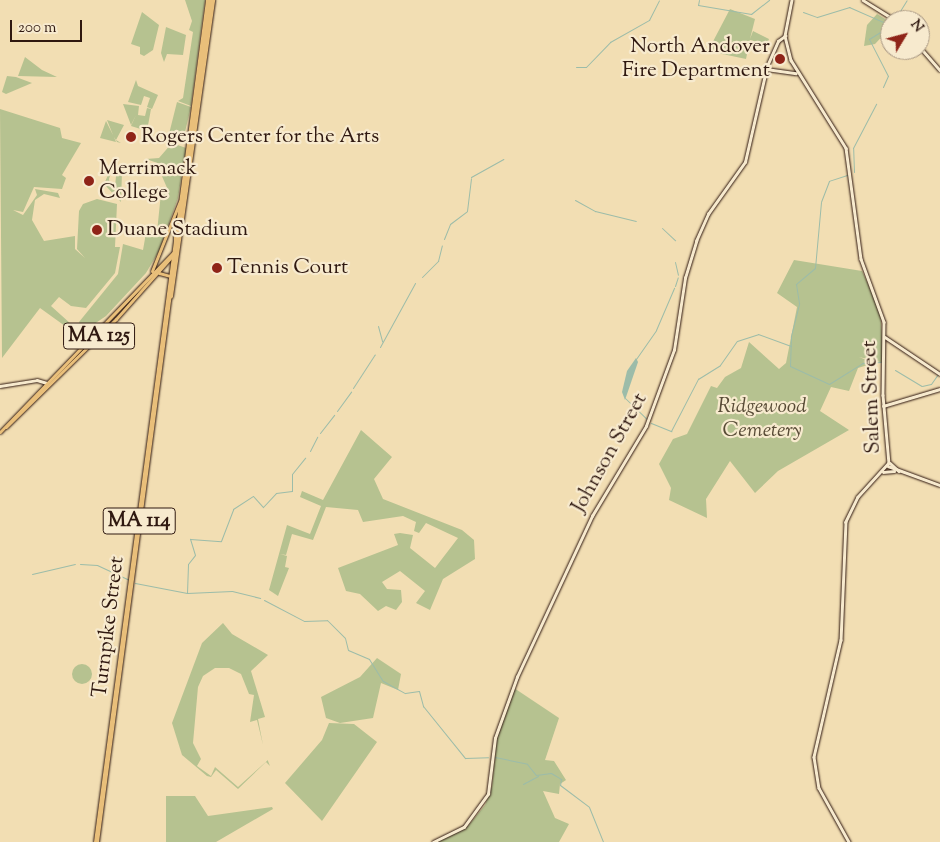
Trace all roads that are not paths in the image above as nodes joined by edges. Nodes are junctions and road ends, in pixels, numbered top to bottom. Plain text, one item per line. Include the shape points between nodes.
1 (208, 0) edge
2 (212, 0) edge
3 (792, 0) edge
4 (864, 0) edge
5 (880, 11) edge
6 (785, 36) junction
7 (930, 58) edge
8 (766, 69) junction
9 (940, 70) edge
10 (796, 73) junction
11 (181, 200) junction
12 (176, 214) junction
13 (177, 243) junction
14 (175, 253) junction
15 (170, 276) junction
16 (153, 278) junction
17 (146, 280) junction
18 (169, 298) junction
19 (884, 337) junction
20 (939, 373) edge
21 (47, 383) junction
22 (0, 386) edge
23 (940, 388) edge
24 (883, 406) junction
25 (1, 431) edge
26 (889, 465) junction
27 (894, 471) junction
28 (883, 472) junction
29 (900, 472) junction
30 (940, 485) edge
31 (96, 842) edge
32 (433, 842) edge
33 (849, 842) edge

1 - 11 highway, Turnpike Street
2 - 13 highway, Turnpike Street
3 - 6 street, Johnson Street
4 - 5 street
6 - 8 street, Johnson Street via 778,41
6 - 10 street, Salem Street
7 - 9 street
8 - 10 street
8 - 32 street, Johnson Street via 748,157 732,186 705,219 693,249 674,350 661,391 642,434 592,516 520,668 494,741 488,794 464,827
10 - 19 street, Salem Street via 846,148 861,259 881,304
11 - 12 main road, MA 125
11 - 13 highway, Turnpike Street
12 - 13 main road
12 - 17 main road, MA 125 via 162,254
13 - 14 highway, Turnpike Street
14 - 15 highway, Turnpike Street / MA 114
14 - 16 main road, MA 125
14 - 17 main road, MA 125
14 - 18 highway, Turnpike Street / MA 114
15 - 16 main road via 164,271
15 - 18 highway, Turnpike Street / MA 114
16 - 21 main road, MA 125
17 - 21 main road, MA 125
18 - 31 highway, Turnpike Street / MA 114
19 - 20 street
19 - 24 street, Salem Street
21 - 22 street
21 - 25 main road, MA 125
23 - 24 street
24 - 26 street, Salem Street
26 - 27 street
26 - 28 street, Salem Street
26 - 29 street
27 - 28 street
27 - 29 street
28 - 33 street, Salem Street via 858,497 846,522 841,640 814,750 819,788
29 - 30 street

